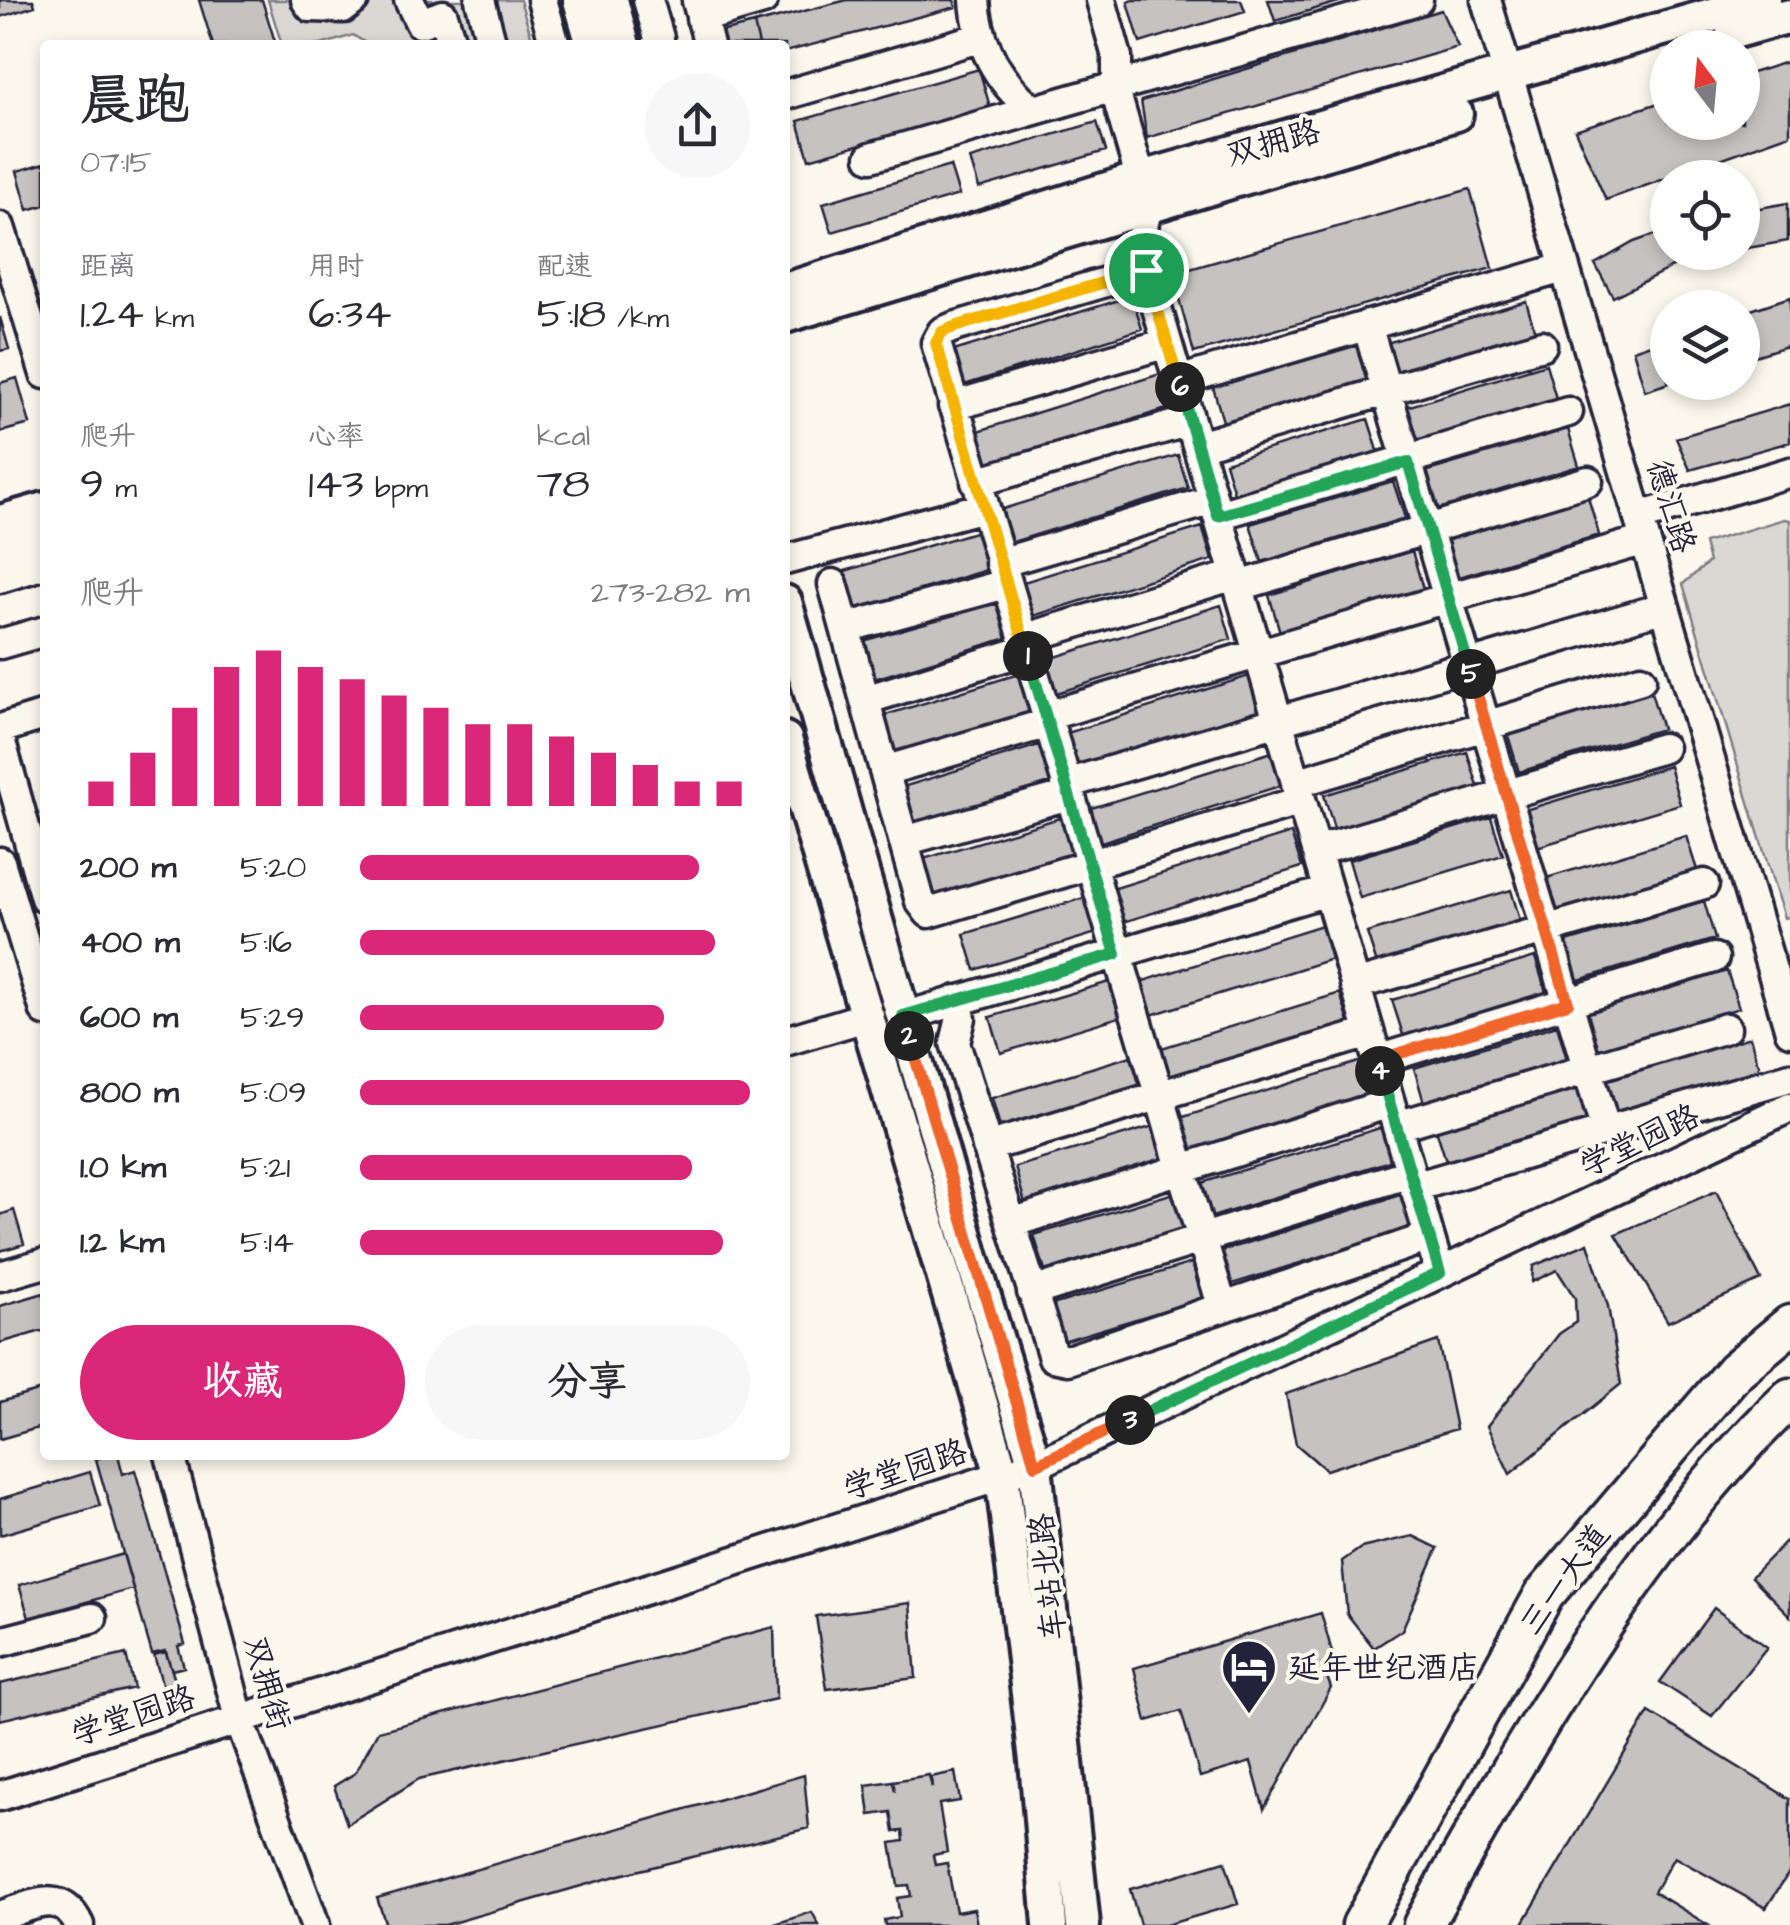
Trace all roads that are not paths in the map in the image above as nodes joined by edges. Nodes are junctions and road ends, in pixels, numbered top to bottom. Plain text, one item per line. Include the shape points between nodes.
1 (306, 0) edge
2 (354, 0) edge
3 (408, 0) edge
4 (480, 0) edge
5 (542, 0) edge
6 (580, 0) edge
7 (612, 0) edge
8 (648, 0) edge
9 (763, 0) edge
10 (975, 0) edge
11 (1101, 0) edge
12 (1418, 0) edge
13 (1486, 0) edge
14 (1764, 0) edge
15 (1790, 16) edge
16 (702, 21) edge
17 (1742, 30) edge
18 (982, 37) junction
19 (450, 40) edge
20 (491, 40) edge
21 (553, 40) edge
22 (611, 40) edge
23 (613, 40) edge
24 (658, 40) edge
25 (1650, 56) edge
26 (1116, 86) junction
27 (1512, 86) junction
28 (790, 94) edge
29 (1032, 109) junction
30 (871, 157) dead end
31 (1144, 192) junction
32 (0, 227) edge
33 (1564, 268) junction
34 (1146, 270) junction
35 (790, 289) edge
36 (790, 314) edge
37 (1367, 325) junction
38 (1167, 343) junction
39 (1542, 345) dead end
40 (40, 358) edge
41 (1178, 380) junction
42 (1387, 392) junction
43 (954, 406) junction
44 (1568, 412) dead end
45 (1194, 434) junction
46 (1408, 462) junction
47 (1790, 472) edge
48 (1588, 481) dead end
49 (980, 495) junction
50 (1216, 508) junction
51 (40, 510) edge
52 (0, 522) edge
53 (1427, 528) junction
54 (1642, 528) junction
55 (40, 536) edge
56 (0, 548) edge
57 (790, 558) edge
58 (40, 566) edge
59 (1003, 573) junction
60 (0, 578) edge
61 (1237, 580) junction
62 (832, 584) dead end
63 (1448, 597) junction
64 (1665, 607) junction
65 (790, 620) edge
66 (845, 628) junction
67 (40, 632) edge
68 (0, 644) edge
69 (1024, 644) junction
70 (1258, 652) junction
71 (1468, 666) junction
72 (1641, 679) dead end
73 (865, 700) junction
74 (40, 716) edge
75 (1047, 719) junction
76 (1278, 722) junction
77 (1486, 726) junction
78 (0, 728) edge
79 (0, 739) edge
80 (1663, 748) dead end
81 (790, 756) edge
82 (884, 770) junction
83 (1068, 789) junction
84 (1299, 792) junction
85 (1506, 794) junction
86 (32, 801) edge
87 (904, 842) junction
88 (1316, 851) junction
89 (40, 860) edge
90 (1090, 866) junction
91 (3, 873) edge
92 (40, 881) edge
93 (1704, 884) dead end
94 (1328, 891) junction
95 (1546, 930) junction
96 (1116, 954) junction
97 (1714, 958) dead end
98 (1355, 986) junction
99 (40, 995) edge
100 (956, 1000) junction
101 (1568, 1003) junction
102 (869, 1016) junction
103 (903, 1016) junction
104 (1726, 1028) dead end
105 (1790, 1032) edge
106 (790, 1040) edge
107 (1373, 1047) junction
108 (1588, 1069) junction
109 (1790, 1077) edge
110 (1159, 1096) junction
111 (1790, 1107) edge
112 (1393, 1114) junction
113 (1606, 1131) junction
114 (988, 1147) junction
115 (1180, 1168) junction
116 (1412, 1180) junction
117 (1011, 1223) junction
118 (1429, 1236) junction
119 (1202, 1238) junction
120 (40, 1264) edge
121 (1440, 1273) junction
122 (0, 1276) edge
123 (1032, 1292) junction
124 (1220, 1300) dead end
125 (1790, 1324) edge
126 (1790, 1398) edge
127 (171, 1460) edge
128 (1035, 1465) junction
129 (1002, 1475) junction
130 (92, 1618) dead end
131 (0, 1642) edge
132 (240, 1718) junction
133 (0, 1796) edge
134 (0, 1916) edge
135 (1428, 1923) edge
136 (80, 1925) edge
137 (315, 1925) edge
138 (1050, 1925) edge
139 (1083, 1925) edge
140 (1362, 1925) edge

1 - 2 street via 311,7 344,8
3 - 19 street via 420,22 443,15
4 - 20 street
5 - 21 street
6 - 22 main road
7 - 23 main road
8 - 24 street
9 - 16 street
10 - 18 street
11 - 26 street via 1117,57
12 - 26 street
13 - 27 street, 德汇路
14 - 27 main road, 双拥路
15 - 17 main road
18 - 28 street
18 - 29 street via 1010,91
25 - 27 main road, 双拥路
26 - 29 street
26 - 31 street
27 - 31 main road, 双拥路
27 - 33 street, 德汇路
29 - 30 street
31 - 34 street
31 - 35 main road, 双拥路
31 - 36 main road, 双拥路
32 - 40 street
33 - 37 street
33 - 54 street, 德汇路
34 - 38 street
34 - 43 street via 942,332 936,343
37 - 41 street
37 - 42 street
38 - 41 street
38 - 43 street
39 - 42 street
41 - 45 street
42 - 45 street
42 - 46 street
43 - 49 street
44 - 46 street
45 - 49 street
45 - 50 street
46 - 50 street
46 - 53 street
47 - 54 street
48 - 53 street
49 - 57 street
49 - 59 street
50 - 59 street
50 - 61 street
51 - 52 main road
53 - 61 street
53 - 63 street
54 - 63 street
54 - 64 street, 德汇路
55 - 56 main road
58 - 60 street
59 - 66 street
59 - 69 street
61 - 69 street
61 - 70 street
62 - 66 street
63 - 70 street
63 - 71 street
64 - 71 street
64 - 105 street, 德汇路
65 - 103 main road, 车站北路
66 - 73 street
67 - 68 street
69 - 73 street
69 - 75 street
70 - 75 street
70 - 76 street
71 - 76 street
71 - 77 street
72 - 77 street
73 - 82 street
74 - 78 street
75 - 82 street
75 - 83 street
76 - 83 street
76 - 84 street
77 - 84 street
77 - 85 street
79 - 86 street
80 - 85 street
81 - 102 main road, 车站北路
82 - 87 street
83 - 87 street
83 - 90 street
84 - 88 street
84 - 90 street
85 - 88 street
85 - 95 street
86 - 89 street
87 - 90 street via 929,914
88 - 94 street
90 - 96 street
91 - 92 street
91 - 99 street
93 - 95 street
94 - 96 street
94 - 98 street
95 - 98 street
95 - 101 street
96 - 100 street
96 - 110 street
97 - 101 street
98 - 107 street
100 - 103 street
100 - 114 street via 962,1018 955,1043
101 - 107 street
101 - 108 street
102 - 106 street
102 - 129 main road, 车站北路
103 - 128 main road, 车站北路
104 - 108 street
107 - 110 street
107 - 112 street
108 - 112 street
108 - 113 street
109 - 113 street
110 - 114 street
110 - 115 street
111 - 121 street, 学堂园路
112 - 115 street
112 - 116 street
113 - 116 street
114 - 117 street
115 - 117 street
115 - 119 street
116 - 118 street
116 - 119 street
117 - 123 street
118 - 121 street
118 - 123 street via 1068,1360 1050,1352
119 - 123 street
119 - 124 street
120 - 122 street
121 - 128 street, 学堂园路
125 - 140 highway, 三一大道 via 1735,1371 1544,1594
126 - 135 highway, 三一大道 via 1698,1497 1602,1628
127 - 132 street, 双拥街
128 - 129 street, 学堂园路
128 - 139 main road, 车站北路
129 - 132 street, 学堂园路
129 - 138 main road, 车站北路
130 - 131 street
132 - 133 street, 学堂园路
132 - 137 street, 双拥街
134 - 136 street via 63,1903

